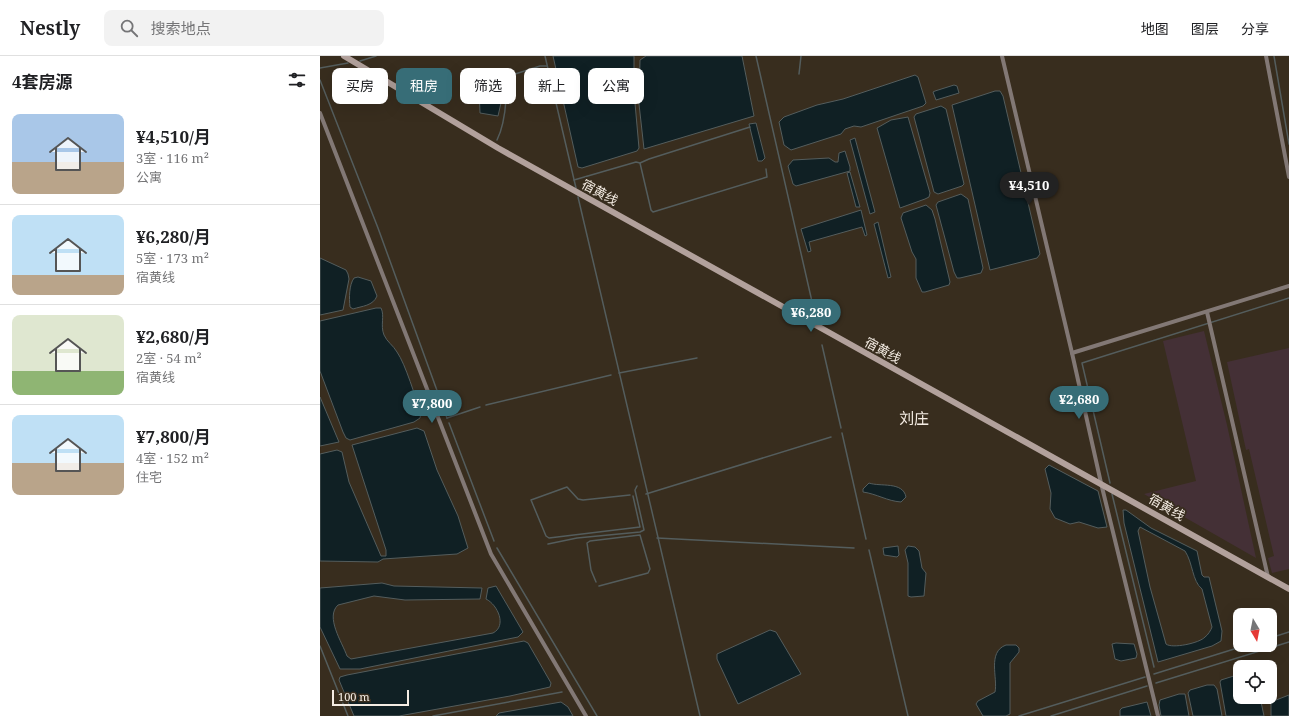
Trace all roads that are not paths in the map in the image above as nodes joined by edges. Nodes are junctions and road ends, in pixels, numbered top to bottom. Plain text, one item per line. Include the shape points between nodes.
1 (344, 56) edge
2 (1002, 56) edge
3 (1266, 56) edge
4 (320, 113) edge
5 (1289, 177) edge
6 (1289, 286) edge
7 (1208, 312) junction
8 (1072, 353) junction
9 (1101, 483) junction
10 (1268, 578) junction
11 (1289, 589) edge
12 (586, 716) edge
13 (1158, 716) edge

1 - 9 main road, 宿黄线 via 509,154
2 - 8 street
3 - 5 street
4 - 12 street via 491,554
6 - 7 street
7 - 8 street
7 - 10 street
8 - 9 street
9 - 10 main road, 宿黄线
9 - 13 street
10 - 11 main road, 宿黄线

